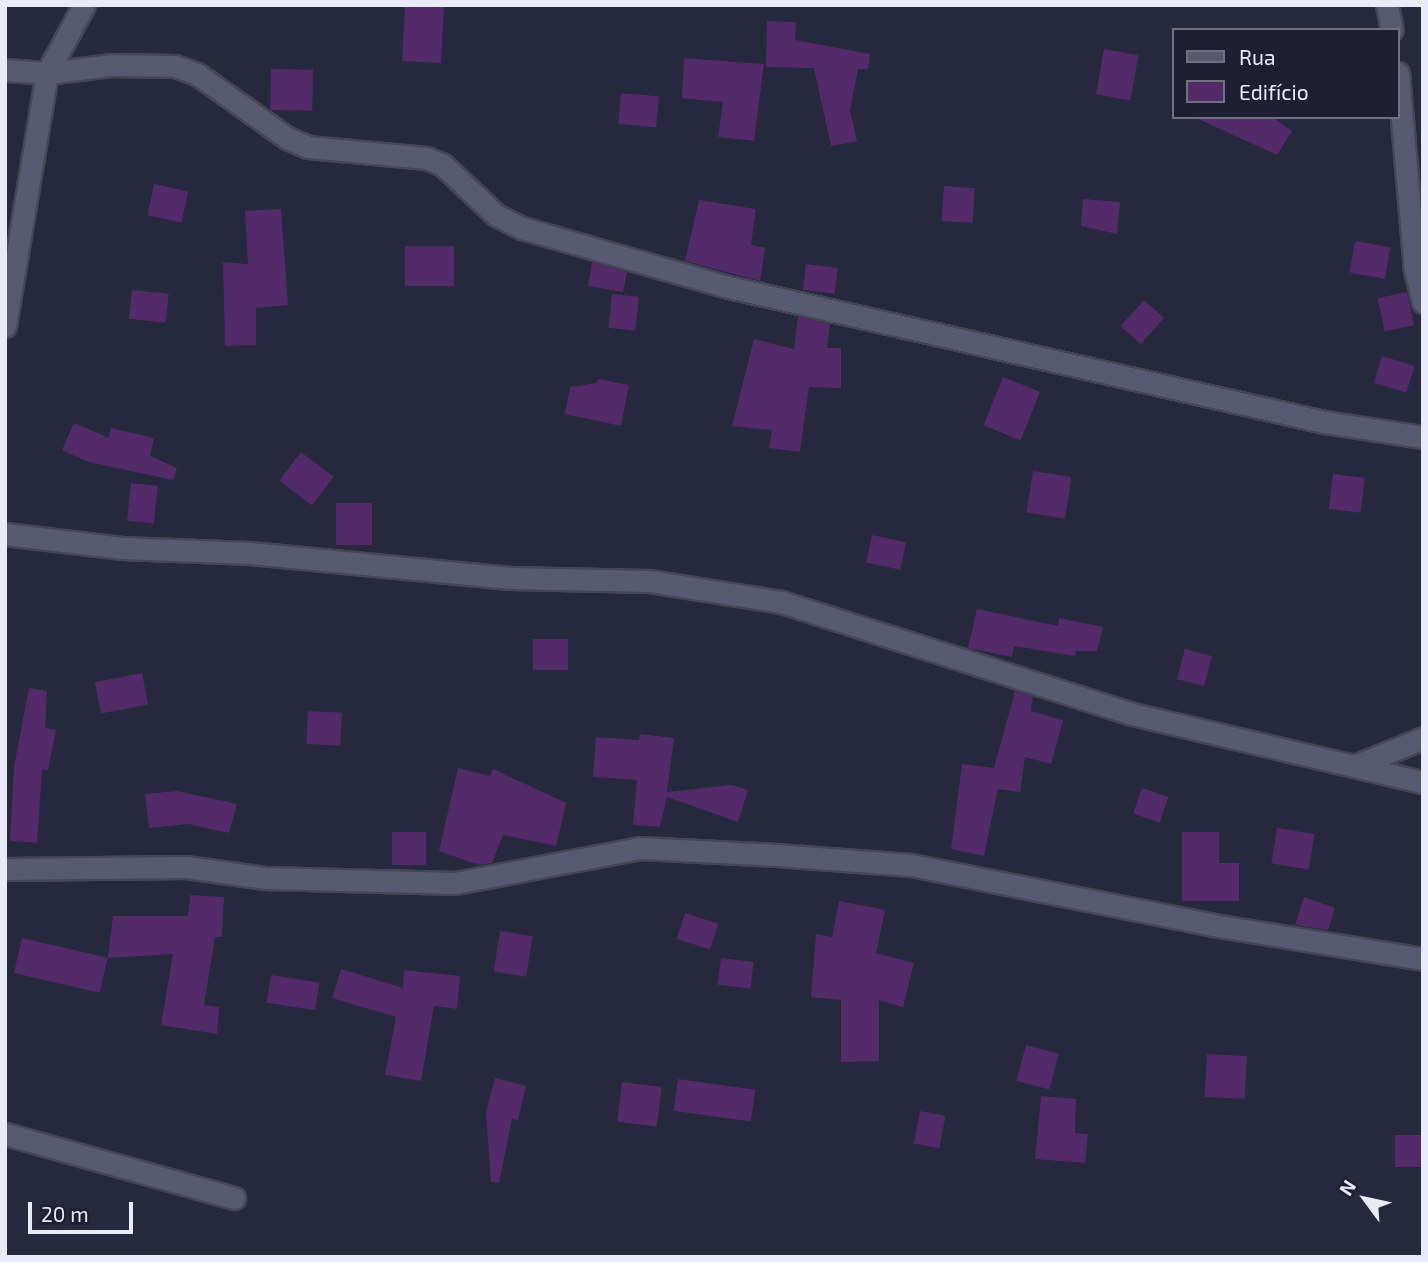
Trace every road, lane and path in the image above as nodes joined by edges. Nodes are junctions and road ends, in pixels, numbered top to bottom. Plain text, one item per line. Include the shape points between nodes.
1 (84, 5) edge
2 (1387, 5) edge
3 (1392, 28) edge
4 (5, 70) edge
5 (47, 73) junction
6 (1400, 96) edge
7 (1423, 302) edge
8 (5, 326) edge
9 (1423, 437) edge
10 (5, 534) edge
11 (1423, 738) edge
12 (1357, 765) junction
13 (1423, 782) edge
14 (5, 869) edge
15 (1423, 959) edge
16 (5, 1134) edge
17 (234, 1198) dead end

1 - 5 street
2 - 3 street
4 - 5 street
5 - 8 street
5 - 9 street via 111,65 175,66 197,74 287,138 308,147 426,159 443,165 496,215 522,228 737,289 1324,422
6 - 7 street via 1415,270
10 - 12 street via 122,548 250,553 510,578 649,581 781,602 1115,710
11 - 12 street
12 - 13 street
14 - 15 street via 186,867 265,878 454,883 640,848 777,855 911,865 1213,925
16 - 17 street

